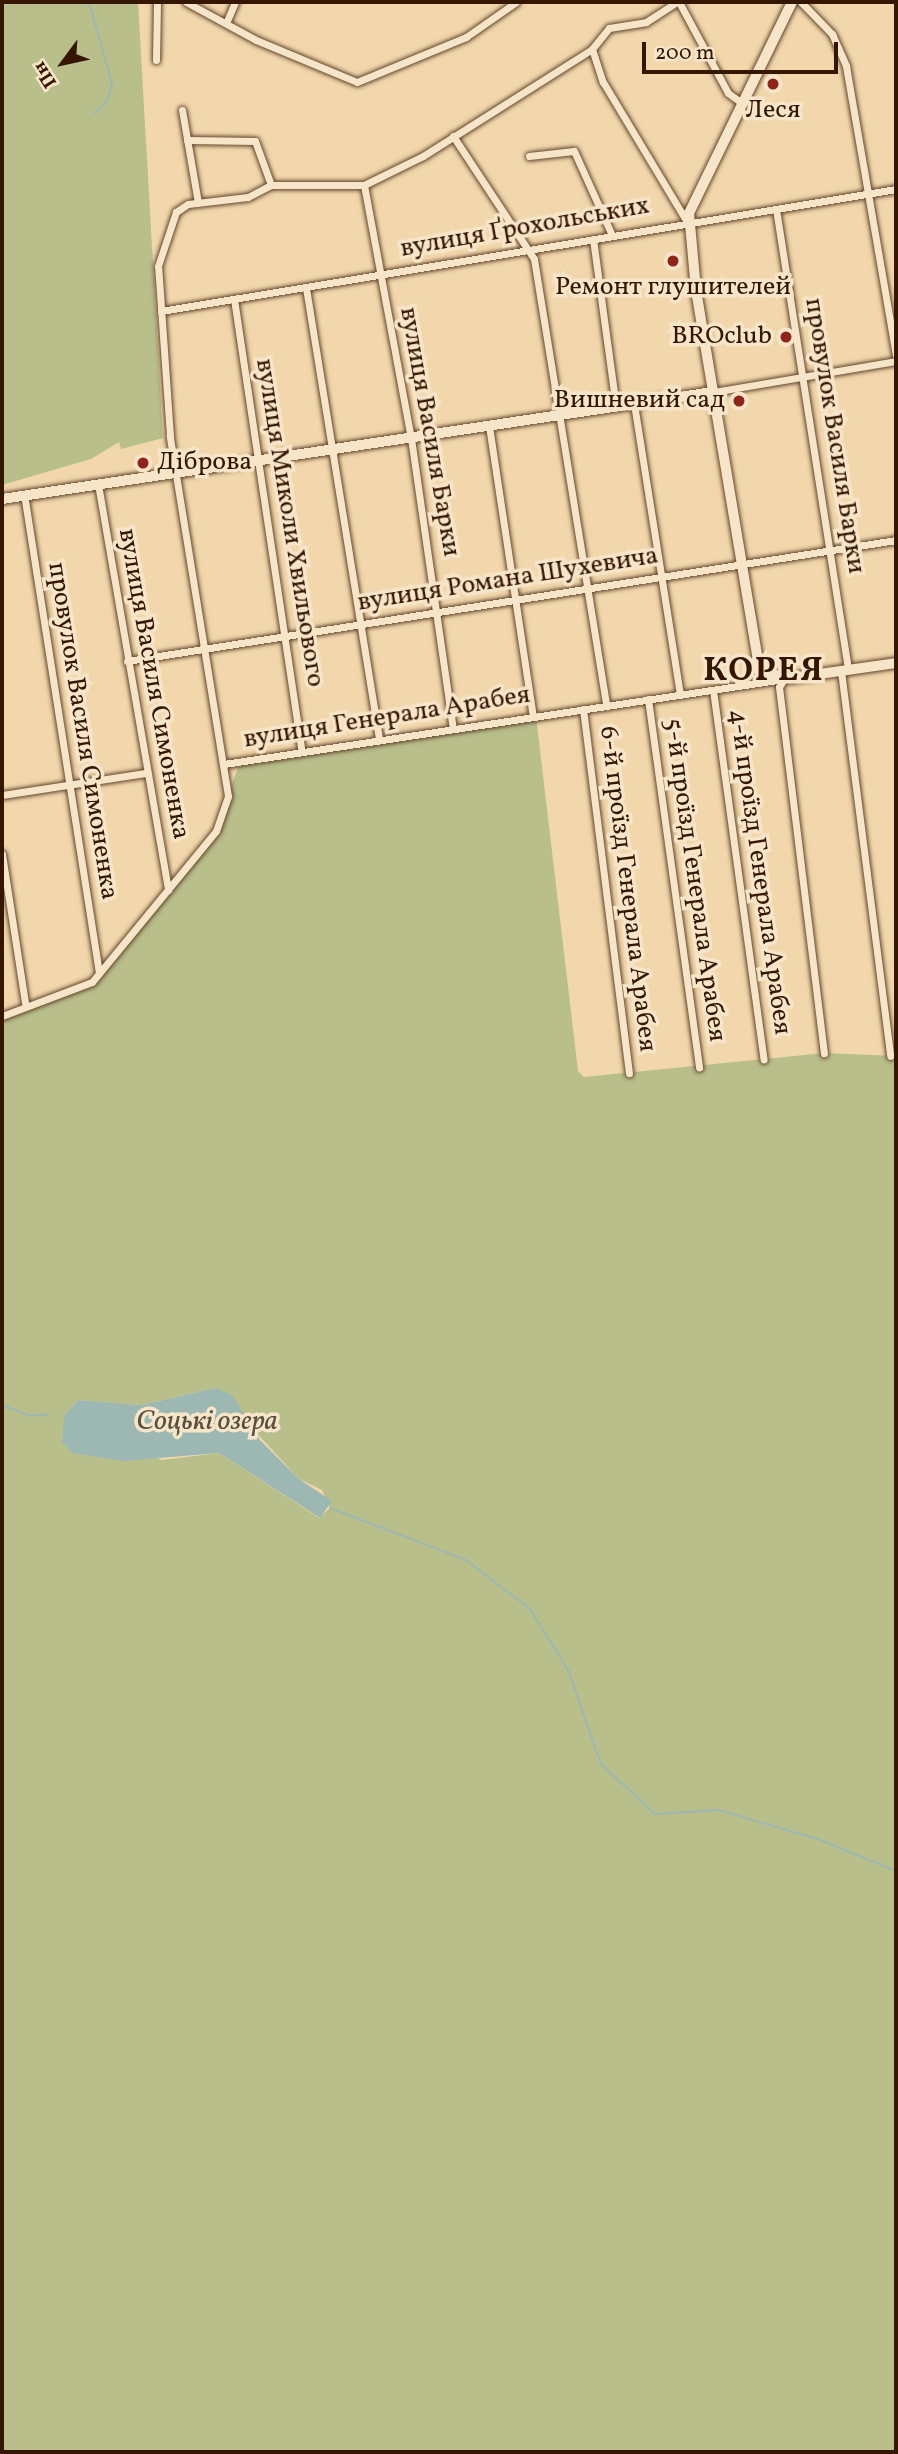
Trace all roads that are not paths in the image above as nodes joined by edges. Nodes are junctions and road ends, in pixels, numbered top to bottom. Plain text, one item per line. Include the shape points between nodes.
1 (157, 2) edge
2 (186, 2) edge
3 (234, 2) edge
4 (516, 2) edge
5 (678, 2) edge
6 (792, 2) edge
7 (801, 2) edge
8 (227, 21) junction
9 (592, 49) junction
10 (156, 60) dead end
11 (743, 104) junction
12 (182, 110) dead end
13 (453, 136) junction
14 (187, 141) junction
15 (529, 156) dead end
16 (271, 185) junction
17 (364, 185) junction
18 (896, 188) edge
19 (869, 193) junction
20 (198, 203) junction
21 (776, 209) junction
22 (687, 222) junction
23 (612, 235) junction
24 (593, 239) junction
25 (527, 251) junction
26 (379, 275) junction
27 (306, 288) junction
28 (234, 299) junction
29 (162, 311) junction
30 (896, 355) edge
31 (896, 361) edge
32 (804, 376) junction
33 (713, 392) junction
34 (634, 404) junction
35 (617, 407) junction
36 (560, 415) junction
37 (489, 426) junction
38 (411, 438) junction
39 (334, 450) junction
40 (256, 462) junction
41 (178, 473) junction
42 (98, 484) junction
43 (24, 494) junction
44 (2, 499) edge
45 (896, 540) edge
46 (830, 550) junction
47 (740, 566) junction
48 (660, 578) junction
49 (587, 588) junction
50 (514, 600) junction
51 (438, 612) junction
52 (362, 624) junction
53 (285, 636) junction
54 (752, 644) junction
55 (204, 648) junction
56 (127, 661) junction
57 (896, 663) edge
58 (845, 670) junction
59 (788, 679) junction
60 (759, 682) junction
61 (713, 690) junction
62 (680, 694) junction
63 (648, 699) junction
64 (606, 706) junction
65 (583, 709) junction
66 (533, 717) junction
67 (453, 729) junction
68 (379, 740) junction
69 (302, 752) junction
70 (224, 764) junction
71 (145, 773) junction
72 (68, 783) junction
73 (2, 795) edge
74 (2, 854) edge
75 (167, 890) junction
76 (99, 973) junction
77 (26, 1003) junction
78 (2, 1016) edge
79 (824, 1053) dead end
80 (890, 1056) dead end
81 (764, 1060) dead end
82 (699, 1067) dead end
83 (629, 1073) dead end

1 - 10 street
2 - 8 street
3 - 8 street
4 - 8 street via 466,37 357,82 256,40
5 - 9 street via 646,22 609,28
5 - 11 street via 728,93
6 - 11 main road
7 - 19 street via 826,25 844,58
9 - 13 street
9 - 22 street via 603,82
11 - 22 main road
12 - 14 street
13 - 17 street
13 - 25 street
14 - 16 street via 255,141
14 - 20 street
15 - 23 street via 574,151
16 - 17 street
16 - 20 street via 248,197
17 - 26 street, вулиця Василя Барки
18 - 19 street, вулиця Ґрохольських
19 - 21 street, вулиця Ґрохольських
19 - 30 street
20 - 29 street via 173,218 158,266
21 - 22 street, вулиця Ґрохольських
21 - 32 street, провулок Василя Барки
22 - 23 street, вулиця Ґрохольських
22 - 33 main road
23 - 24 street, вулиця Ґрохольських
24 - 25 street, вулиця Ґрохольських
24 - 35 street
25 - 26 street, вулиця Ґрохольських
25 - 36 street via 534,259
26 - 27 street, вулиця Ґрохольських
26 - 38 street, вулиця Василя Барки
27 - 28 street, вулиця Ґрохольських
27 - 39 street
28 - 29 street, вулиця Ґрохольських
28 - 40 street, вулиця Миколи Хвильового
29 - 41 street
31 - 32 street
32 - 33 street
32 - 46 street, провулок Василя Барки
33 - 34 main road
33 - 47 main road
34 - 35 main road
34 - 48 street
35 - 36 main road
36 - 37 main road
36 - 49 street
37 - 38 main road
37 - 50 street
38 - 39 main road
38 - 51 street, вулиця Василя Барки
39 - 40 main road
39 - 52 street
40 - 41 main road
40 - 53 street, вулиця Миколи Хвильового
41 - 42 main road
41 - 55 street
42 - 43 main road
42 - 56 street, вулиця Василя Симоненка
43 - 44 main road
43 - 72 street, провулок Василя Симоненка
45 - 46 street, вулиця Романа Шухевича
46 - 47 street, вулиця Романа Шухевича
46 - 58 street, провулок Василя Барки
47 - 48 street, вулиця Романа Шухевича
47 - 54 main road
48 - 49 street, вулиця Романа Шухевича
48 - 62 street
49 - 50 street, вулиця Романа Шухевича
49 - 64 street
50 - 51 street, вулиця Романа Шухевича
50 - 66 street
51 - 52 street, вулиця Романа Шухевича
51 - 67 street, вулиця Василя Барки
52 - 53 street, вулиця Романа Шухевича
52 - 68 street
53 - 55 street, вулиця Романа Шухевича
53 - 69 street, вулиця Миколи Хвильового
54 - 59 main road via 765,670
54 - 60 street
55 - 56 street, вулиця Романа Шухевича
55 - 70 street
56 - 71 street, вулиця Василя Симоненка
57 - 58 main road
58 - 59 main road
58 - 80 street, провулок Василя Барки
59 - 60 street, вулиця Генерала Арабея
59 - 79 street via 779,687
60 - 61 street, вулиця Генерала Арабея
61 - 62 street, вулиця Генерала Арабея
61 - 81 street, 4-й проїзд Генерала Арабея
62 - 63 street, вулиця Генерала Арабея
63 - 64 street, вулиця Генерала Арабея
63 - 82 street, 5-й проїзд Генерала Арабея
64 - 65 street, вулиця Генерала Арабея
65 - 66 street, вулиця Генерала Арабея
65 - 83 street, 6-й проїзд Генерала Арабея
66 - 67 street, вулиця Генерала Арабея
67 - 68 street, вулиця Генерала Арабея
68 - 69 street, вулиця Генерала Арабея
69 - 70 street, вулиця Генерала Арабея
70 - 75 street, вулиця Генерала Арабея via 228,796 216,831
71 - 72 street
71 - 75 street, вулиця Василя Симоненка
72 - 73 street
72 - 76 street, провулок Василя Симоненка
74 - 77 street
75 - 76 street, вулиця Генерала Арабея
76 - 77 street, вулиця Генерала Арабея via 75,993
77 - 78 street, вулиця Генерала Арабея

